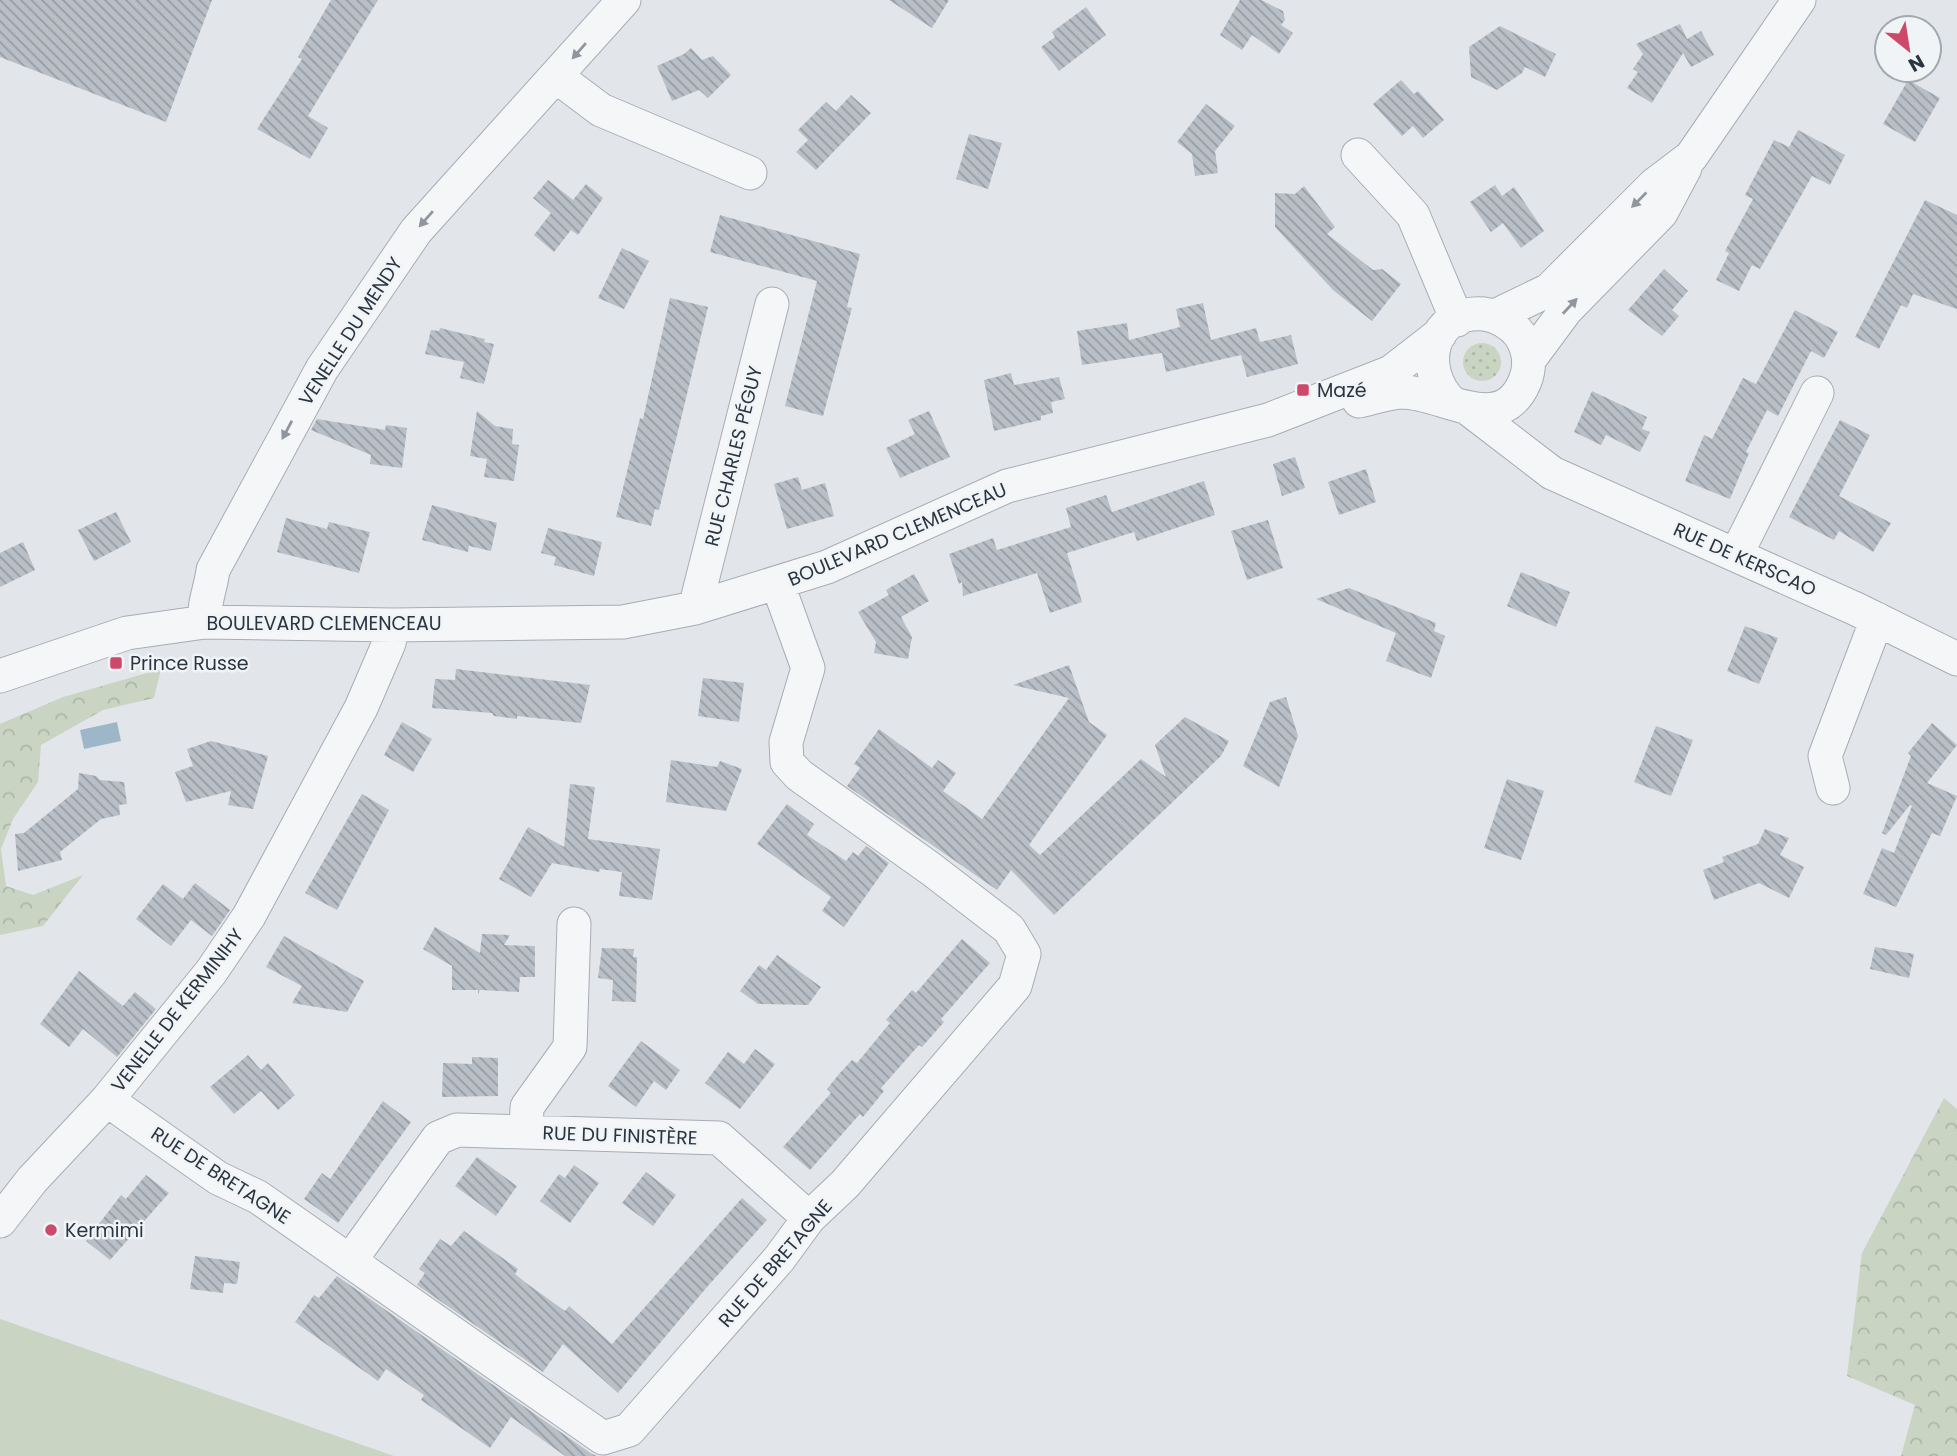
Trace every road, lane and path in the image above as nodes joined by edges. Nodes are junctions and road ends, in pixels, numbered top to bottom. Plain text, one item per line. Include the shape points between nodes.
1 (624, 0) edge
2 (1799, 0) edge
3 (556, 77) junction
4 (1357, 155) dead end
5 (1691, 157) junction
6 (750, 173) dead end
7 (772, 304) dead end
8 (1495, 316) junction
9 (1449, 327) junction
10 (1526, 371) junction
11 (1816, 393) dead end
12 (1461, 407) junction
13 (1268, 420) junction
14 (1535, 456) junction
15 (1736, 555) junction
16 (778, 585) junction
17 (695, 608) junction
18 (1877, 619) junction
19 (205, 622) junction
20 (393, 625) junction
21 (1957, 659) edge
22 (0, 676) edge
23 (1833, 788) dead end
24 (573, 924) dead end
25 (107, 1100) junction
26 (526, 1132) junction
27 (809, 1218) junction
28 (0, 1222) edge
29 (341, 1255) junction

1 -> 3 street, VENELLE DU MENDY
2 - 5 street
3 - 6 street via 601,110
3 -> 19 street, VENELLE DU MENDY via 416,231 322,369 214,570 204,607
4 - 9 street via 1413,215
5 -> 8 street via 1654,185 1549,290
10 -> 5 street via 1566,310 1661,214
7 - 17 street, RUE CHARLES PÉGUY
8 - 9 street via 1469,315
8 - 10 street via 1519,333
9 - 12 street via 1432,356 1434,379
9 - 13 street, BOULEVARD CLEMENCEAU via 1391,372
10 - 12 street via 1515,397 1502,406 1486,411
10 - 14 street via 1526,418
11 - 15 street
12 - 13 street via 1423,394 1400,392
12 - 14 street, RUE DE KERSCAO
13 - 16 street, BOULEVARD CLEMENCEAU via 1007,486
14 - 15 street, RUE DE KERSCAO via 1574,483
15 - 18 street, RUE DE KERSCAO
16 - 17 street, BOULEVARD CLEMENCEAU
16 - 27 street, RUE DE BRETAGNE via 808,668 786,742 787,762 1009,929 1024,954 1015,986 845,1184
17 - 20 street, BOULEVARD CLEMENCEAU via 623,622
18 - 21 street, RUE DE KERSCAO
18 - 23 street via 1825,756
19 - 20 street, BOULEVARD CLEMENCEAU
19 - 22 street, BOULEVARD CLEMENCEAU via 127,633
20 - 25 street, VENELLE DE KERMINIHY via 361,708 249,916 211,972
24 - 26 street, RUE DU FINISTÈRE via 570,1047 527,1107
25 - 28 street, VENELLE DE KERMINIHY via 32,1180
25 - 29 street, RUE DE BRETAGNE via 218,1178 258,1197
26 - 27 street, RUE DU FINISTÈRE via 719,1138
26 - 29 street, RUE DU FINISTÈRE via 445,1132
27 - 29 street, RUE DE BRETAGNE via 779,1259 629,1430 617,1437 603,1438

